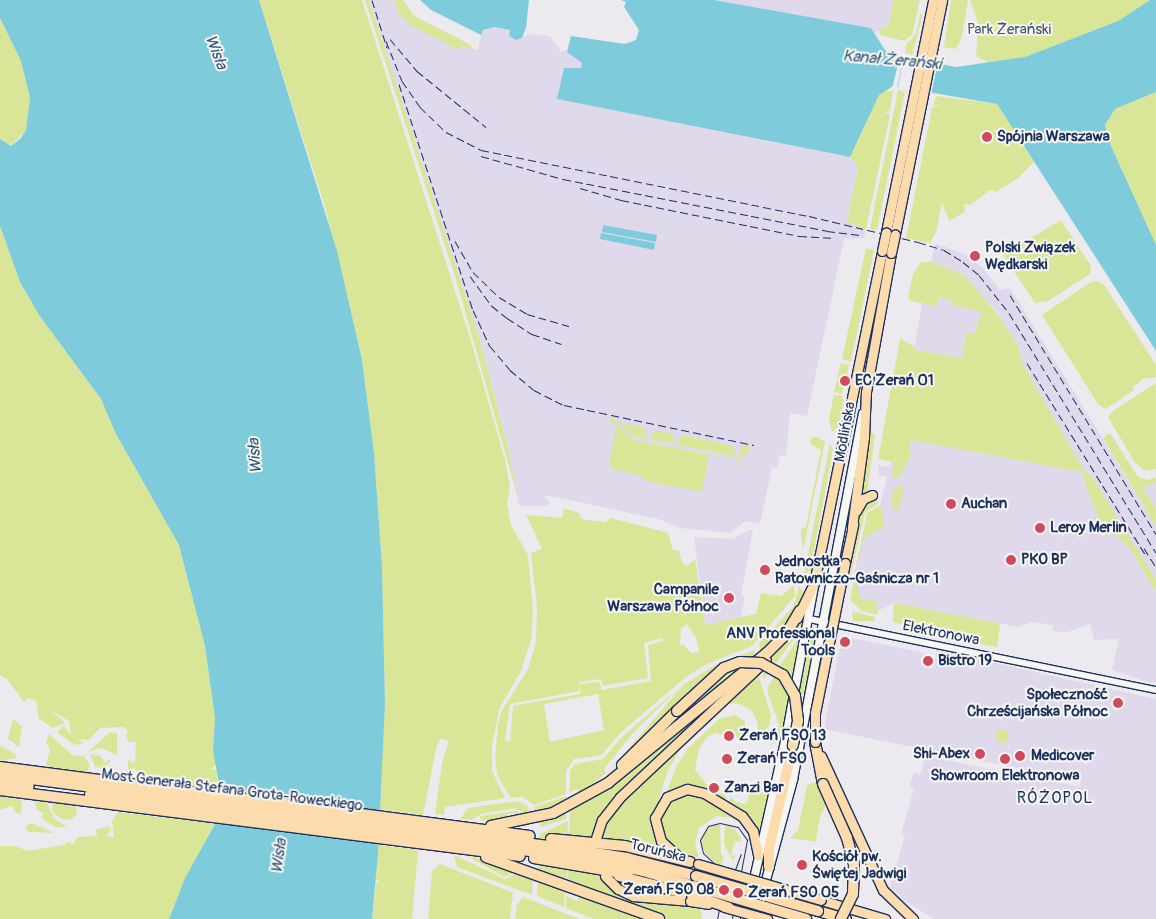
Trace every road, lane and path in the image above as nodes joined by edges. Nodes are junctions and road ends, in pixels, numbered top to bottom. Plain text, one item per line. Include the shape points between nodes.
1 (932, 0) edge
2 (942, 0) edge
3 (926, 58) junction
4 (918, 94) junction
5 (863, 414) junction
6 (872, 495) dead end
7 (852, 527) junction
8 (814, 583) junction
9 (800, 611) junction
10 (810, 619) junction
11 (824, 622) junction
12 (1156, 690) edge
13 (815, 742) junction
14 (0, 767) edge
15 (0, 775) edge
16 (0, 782) edge
17 (0, 790) edge
18 (584, 798) junction
19 (459, 838) junction
20 (596, 838) dead end
21 (513, 844) junction
22 (578, 854) junction
23 (758, 855) junction
24 (694, 863) junction
25 (769, 868) junction
26 (606, 876) dead end
27 (693, 890) junction
28 (820, 906) junction
29 (729, 908) joint
30 (659, 919) edge
31 (745, 919) edge
32 (757, 919) edge
33 (767, 919) edge
34 (806, 919) edge
35 (841, 919) edge
36 (846, 919) edge
37 (885, 919) edge
38 (913, 919) edge

1 - 3 main road, Modlińska
2 - 3 main road, Modlińska
3 - 4 main road, Modlińska
4 - 5 main road, Modlińska, bridge
4 - 8 main road, Modlińska, bridge via 886,232
5 - 7 main road via 864,437
5 - 11 main road, Modlińska
6 - 7 main road via 859,504
7 - 13 main road, bridge via 815,713
8 - 9 main road
8 - 10 main road, Modlińska
9 - 18 highway via 782,638 761,659 621,773
9 - 20 main road via 768,658 615,802 600,824
10 - 11 street, Elektronowa
10 - 23 main road, Modlińska
11 - 12 street, Elektronowa
11 - 25 main road, Modlińska via 793,780
13 - 35 highway, bridge via 823,784 847,838 854,864 853,894
13 - 38 main road via 883,890
14 - 19 highway
15 - 19 highway, Most Generała Stefana Grota-Roweckiego
16 - 19 highway, Most Generała Stefana Grota-Roweckiego
17 - 19 highway
18 - 21 highway
18 - 25 highway, bridge via 718,672 740,662 768,665 790,684 797,703 798,721 770,842
19 - 21 highway
19 - 21 highway, Toruńska
19 - 21 highway
21 - 22 highway, Toruńska
21 - 22 highway
21 - 30 highway via 572,887
22 - 24 highway via 634,848
22 - 27 highway, Toruńska
22 - 27 highway
23 - 24 main road, Toruńska via 753,831 742,816 704,793 687,789 665,799 655,822 663,844
23 - 31 main road, Modlińska
24 - 28 main road, Toruńska, bridge
25 - 32 main road, Modlińska
26 - 27 main road via 618,889 633,896
27 - 28 highway, Toruńska, bridge
27 - 29 highway, bridge
27 - 34 highway, Toruńska, bridge
28 - 36 highway, Toruńska
28 - 37 main road, Toruńska
29 - 33 main road, bridge

